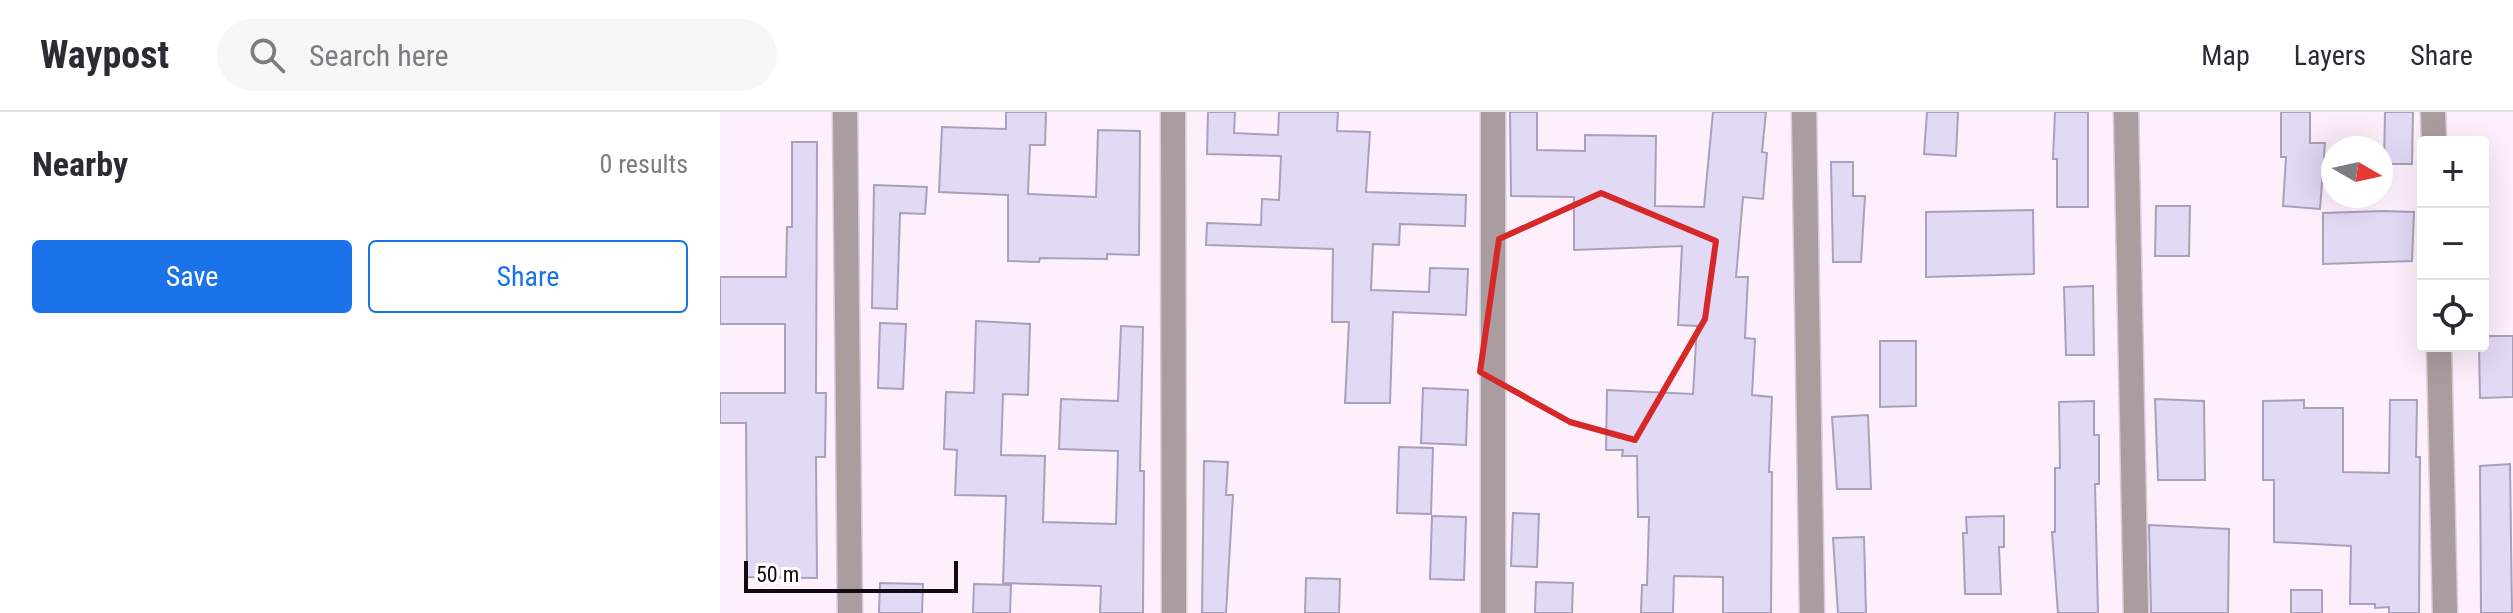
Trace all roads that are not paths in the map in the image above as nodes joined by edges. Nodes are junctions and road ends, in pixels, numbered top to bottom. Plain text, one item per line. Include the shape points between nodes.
1 (845, 112) edge
2 (1173, 112) edge
3 (1493, 112) edge
4 (1804, 112) edge
5 (2126, 112) edge
6 (2433, 112) edge
7 (2434, 136) edge
8 (2439, 352) edge
9 (850, 613) edge
10 (1174, 613) edge
11 (1493, 613) edge
12 (1812, 613) edge
13 (2136, 613) edge
14 (2445, 613) edge

1 - 9 street
2 - 10 street
3 - 11 street
4 - 12 street
5 - 13 street
6 - 7 street
8 - 14 street

